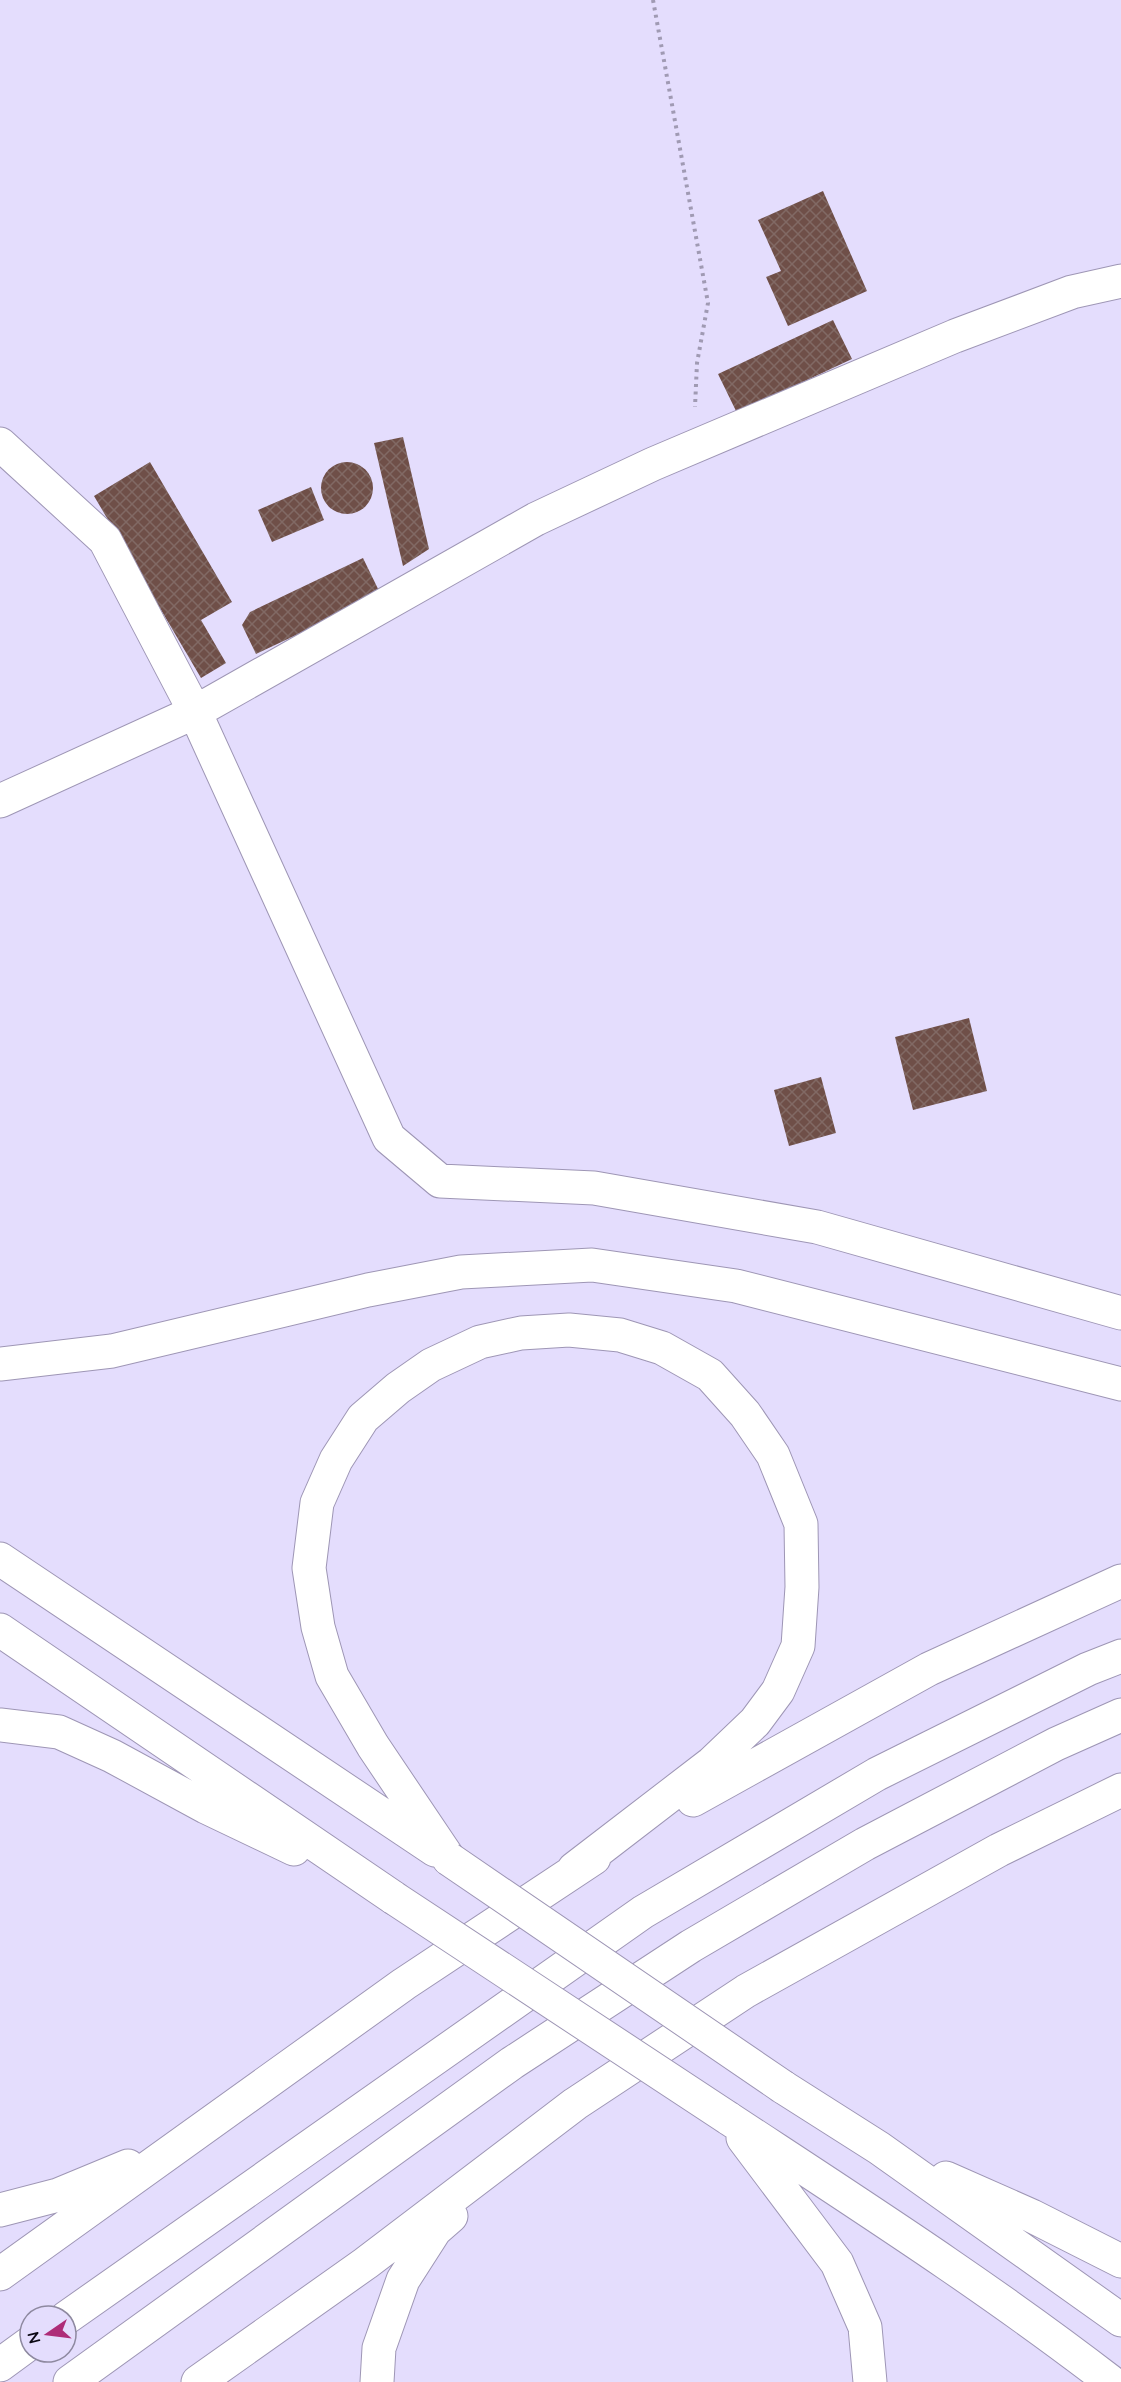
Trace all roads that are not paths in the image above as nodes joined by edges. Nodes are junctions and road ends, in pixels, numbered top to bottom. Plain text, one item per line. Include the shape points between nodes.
1 (1121, 281) edge
2 (0, 444) edge
3 (195, 712) junction
4 (0, 801) edge
5 (1121, 1313) edge
6 (0, 1364) edge
7 (1121, 1384) edge
8 (0, 1559) edge
9 (1121, 1581) edge
10 (0, 1630) edge
11 (1121, 1656) edge
12 (1121, 1715) edge
13 (0, 1725) edge
14 (1121, 1790) edge
15 (1121, 1799) edge
16 (1071, 1815) junction
17 (449, 1859) junction
18 (574, 1869) junction
19 (394, 1898) junction
20 (575, 2104) junction
21 (728, 2118) junction
22 (214, 2120) junction
23 (879, 2148) junction
24 (0, 2210) edge
25 (1121, 2262) edge
26 (0, 2274) edge
27 (78, 2310) edge
28 (1121, 2320) edge
29 (18, 2352) edge
30 (0, 2365) edge
31 (70, 2382) edge
32 (198, 2382) edge
33 (377, 2382) edge
34 (870, 2382) edge
35 (1111, 2382) edge

1 - 3 main road via 1072,292 956,336 536,519
2 - 3 main road via 105,540
3 - 4 main road
3 - 5 main road via 389,1138 440,1180 594,1188 817,1227
6 - 7 main road via 112,1351 461,1272 592,1265 736,1286
8 - 17 main road
9 - 18 main road via 929,1669 750,1766
10 - 19 main road
11 - 27 main road via 877,1774 643,1912
12 - 31 main road via 1056,1744 865,1844 691,1946 512,2063
13 - 19 main road via 59,1732
14 - 16 main road
15 - 16 main road
16 - 20 main road via 999,1850 746,1991
17 - 18 main road via 373,1746 332,1676 318,1627 309,1568 317,1503 336,1460 363,1418 431,1365 480,1342 522,1333 570,1330 620,1335 662,1348 710,1375 745,1414 773,1455 801,1524 802,1566 798,1646 778,1690 755,1722 712,1763
17 - 23 main road, bridge
18 - 22 main road
19 - 21 main road, bridge
20 - 32 main road via 366,2263
20 - 33 main road via 435,2230 403,2280 379,2348
21 - 34 main road via 837,2264 865,2327
21 - 35 main road via 946,2262
22 - 24 main road via 116,2172 58,2195
22 - 26 main road
23 - 25 main road via 1032,2216
23 - 28 main road
29 - 30 main road

